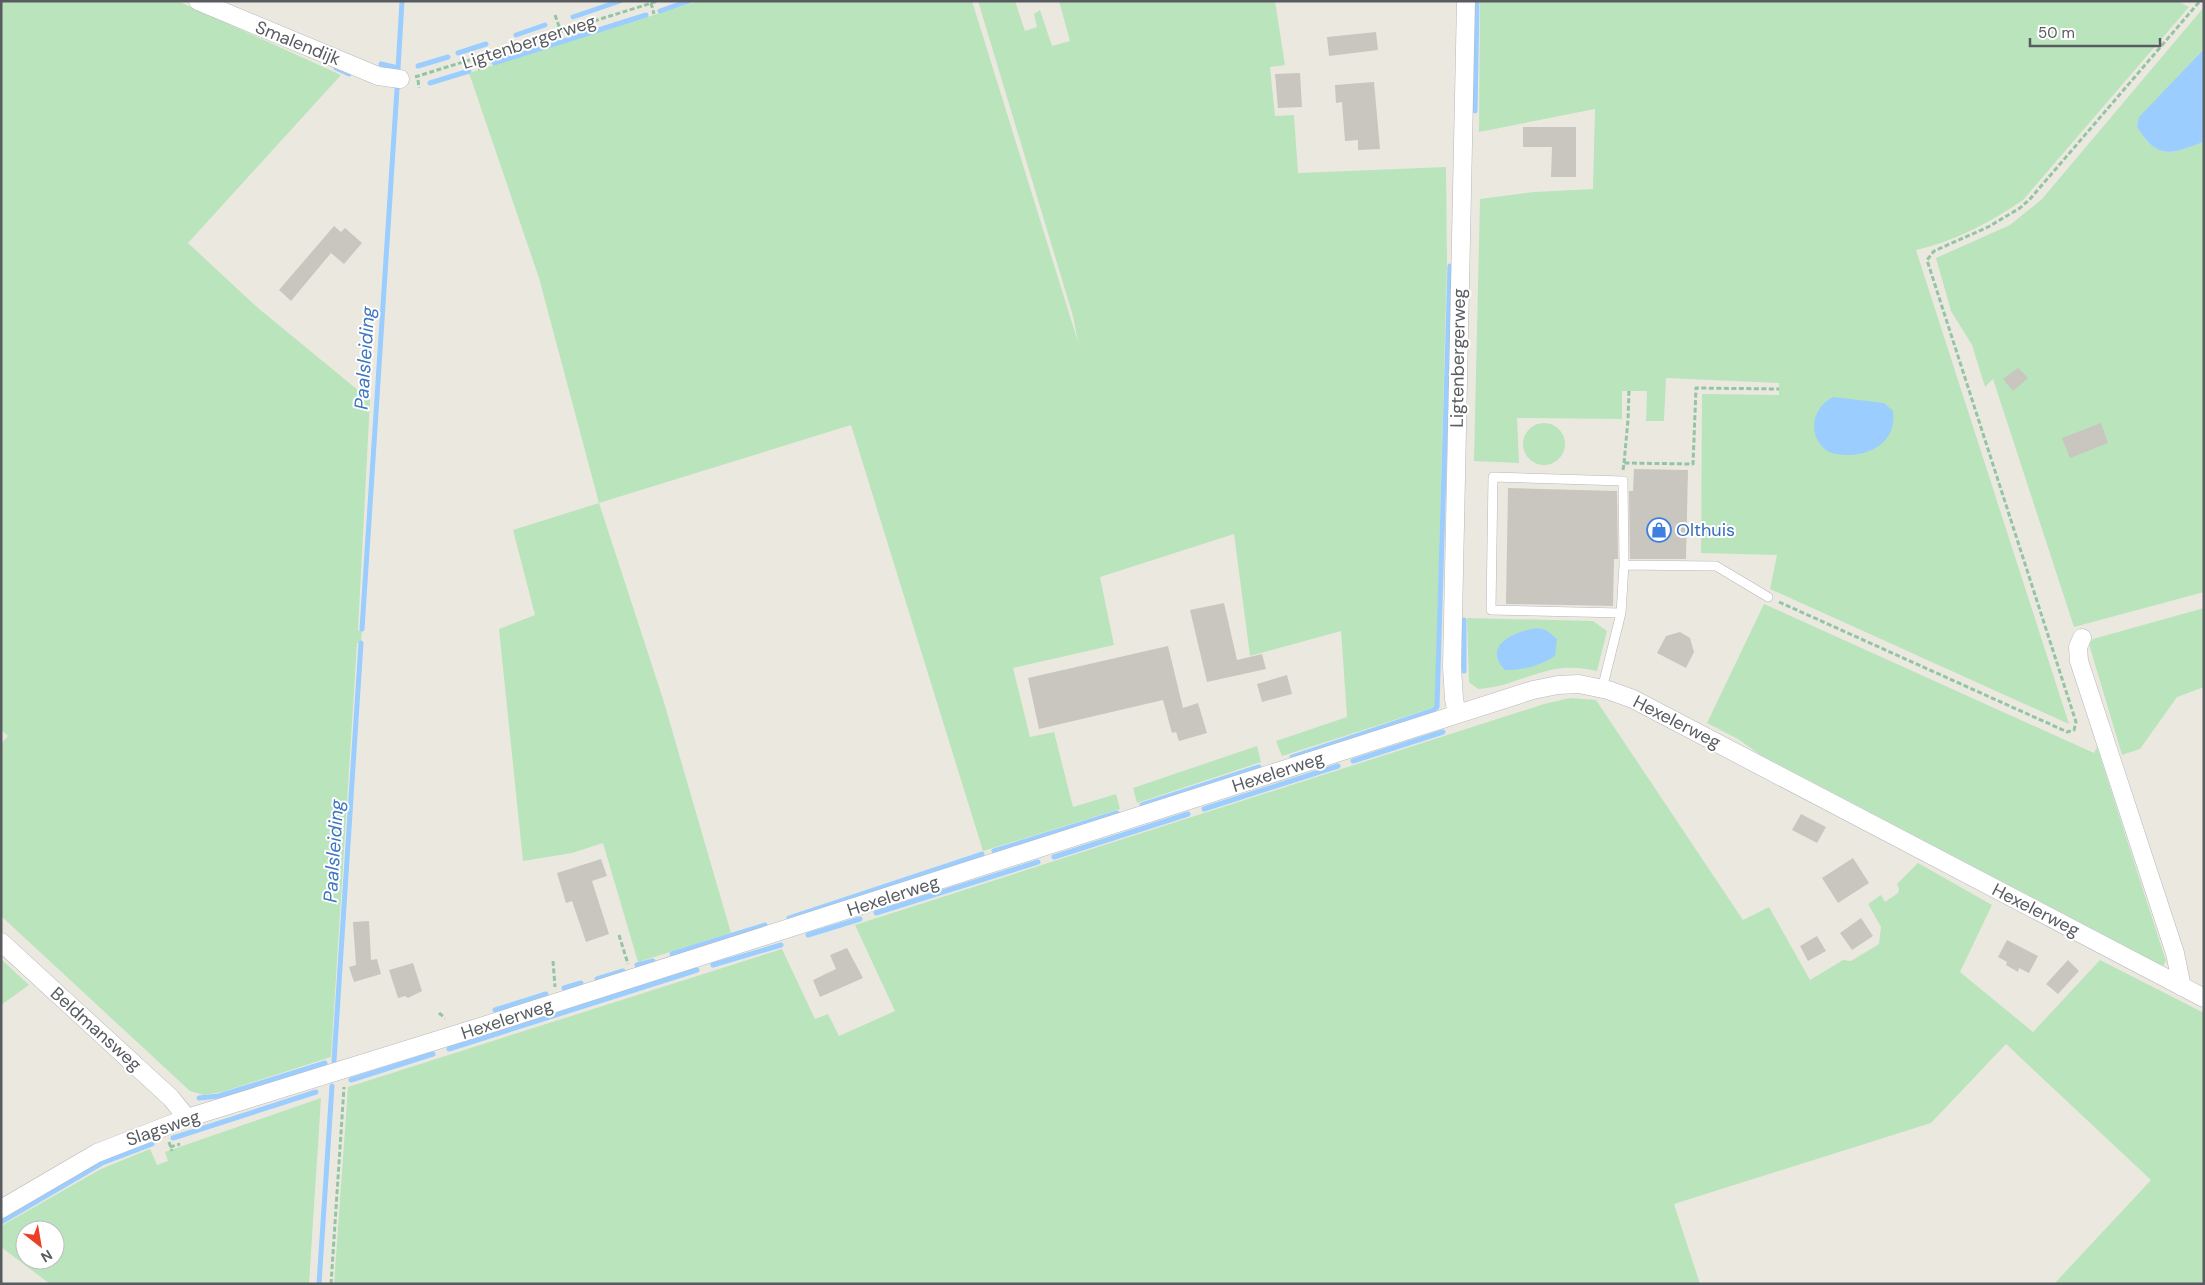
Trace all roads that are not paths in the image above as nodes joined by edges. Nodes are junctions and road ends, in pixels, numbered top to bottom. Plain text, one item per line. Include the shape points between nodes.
1 (198, 1) edge
2 (1466, 1) edge
3 (400, 79) road end
4 (1624, 565) junction
5 (1768, 597) road end
6 (1621, 614) junction
7 (2082, 638) dead end
8 (1602, 689) junction
9 (1457, 714) junction
10 (1, 942) edge
11 (2182, 986) junction
12 (2204, 998) edge
13 (340, 1071) joint
14 (188, 1118) junction
15 (1, 1209) edge

1 - 3 street, Smalendijk via 378,76
2 - 9 street, Ligtenbergerweg via 1452,657
4 - 5 lane via 1716,566
4 - 6 lane
4 - 6 lane via 1623,481 1493,478 1491,610
6 - 8 lane
7 - 11 street via 2078,661 2175,953
8 - 9 street, Hexelerweg via 1579,684 1558,685
8 - 11 street, Hexelerweg via 1633,699
9 - 13 street, Hexelerweg
10 - 14 street, Beldmansweg via 171,1098
11 - 12 street, Hexelerweg
13 - 14 street, Slagsweg
14 - 15 street, Slagsweg via 96,1154

